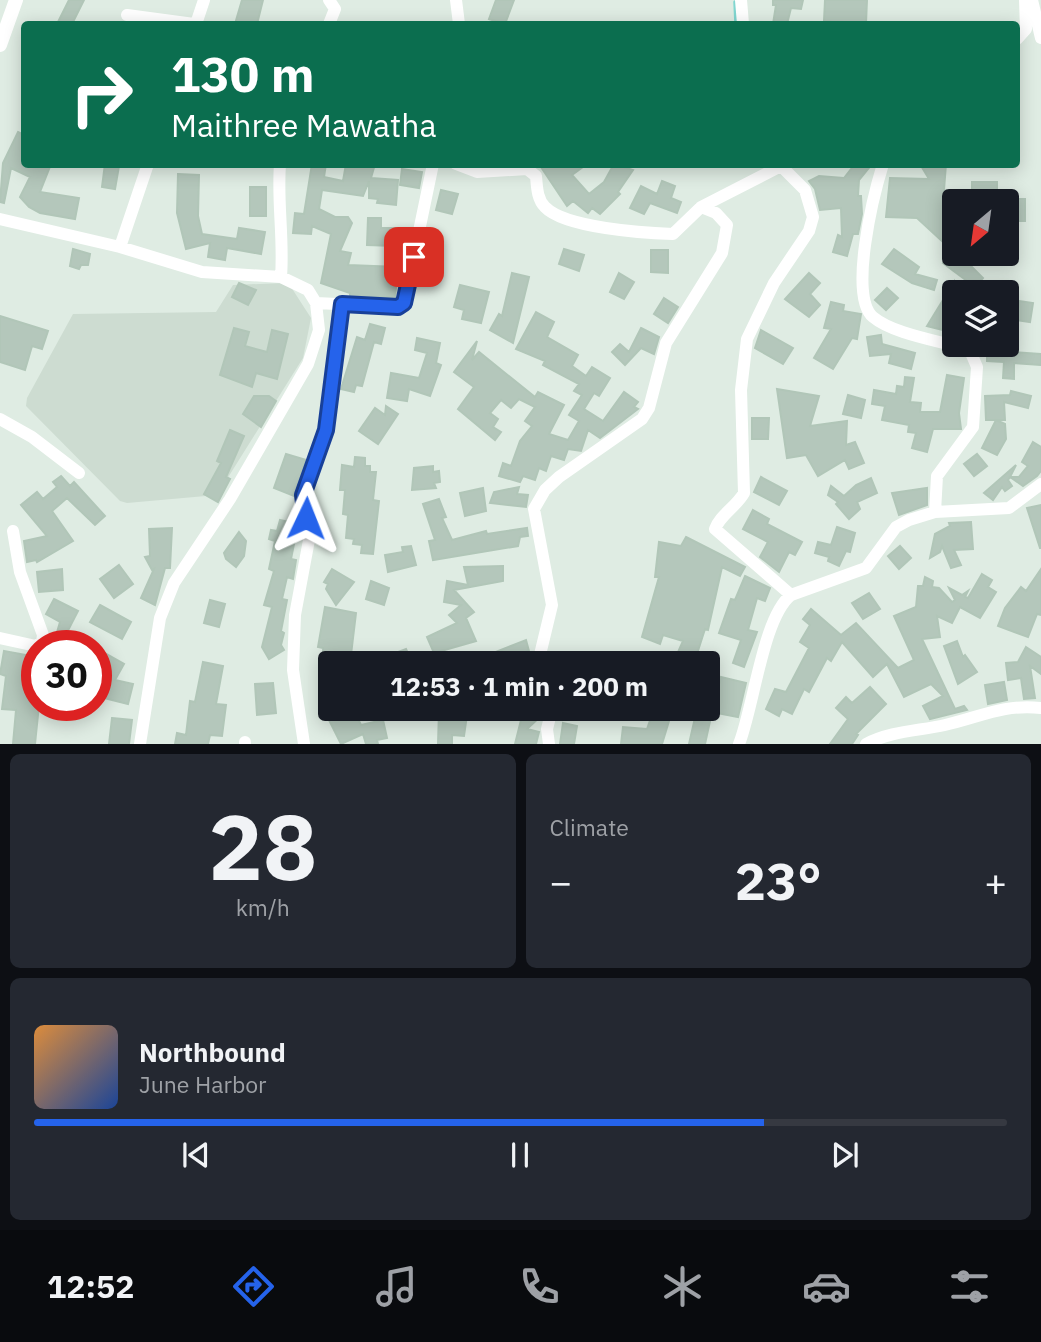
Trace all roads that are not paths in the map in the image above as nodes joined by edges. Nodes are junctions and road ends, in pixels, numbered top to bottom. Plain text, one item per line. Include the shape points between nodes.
1 (16, 0) edge
2 (204, 0) edge
3 (456, 0) edge
4 (741, 0) edge
5 (1025, 0) edge
6 (1031, 0) edge
7 (336, 3) edge
8 (127, 15) dead end
9 (172, 21) edge
10 (196, 21) edge
11 (330, 21) edge
12 (459, 21) edge
13 (743, 21) edge
14 (1020, 36) edge
15 (1041, 38) edge
16 (0, 45) edge
17 (147, 168) edge
18 (280, 168) edge
19 (432, 168) edge
20 (466, 168) edge
21 (774, 168) edge
22 (783, 168) edge
23 (882, 168) edge
24 (701, 207) junction
25 (0, 219) edge
26 (120, 247) junction
27 (281, 277) junction
28 (316, 303) junction
29 (342, 304) junction
30 (0, 419) edge
31 (79, 473) dead end
32 (1041, 484) edge
33 (935, 512) junction
34 (13, 531) dead end
35 (791, 595) junction
36 (0, 638) edge
37 (541, 651) edge
38 (1041, 708) edge
39 (549, 721) edge
40 (140, 744) edge
41 (304, 744) edge
42 (549, 744) edge
43 (738, 744) edge
44 (866, 744) edge

1 - 16 street
2 - 10 street
3 - 12 street
4 - 13 street
5 - 14 street via 1026,29
6 - 15 street
7 - 11 street
8 - 9 street
17 - 26 street
18 - 27 street
19 - 29 street via 404,303 398,307
20 - 24 street via 477,172 527,169 536,176 538,198 559,218 636,233 673,234
21 - 24 street
22 - 35 street via 805,190 813,218 747,339 741,390 744,493 715,529
23 - 33 street via 862,285 864,303 871,316 886,325 966,349 977,367 973,427 937,476
24 - 37 street via 716,213 727,225 727,239 666,343 649,408 619,438 559,477 534,509 552,605
25 - 26 street
26 - 27 street via 202,272
27 - 28 street via 308,290
28 - 29 street
28 - 40 street via 319,330 307,364 230,499 174,583 160,618
29 - 41 street via 326,430 303,495 309,540 295,615 293,670
30 - 31 street
32 - 33 street via 1009,508
33 - 35 street via 896,527 866,568
34 - 36 street via 20,572 43,635 36,646
35 - 43 street via 772,621 749,718
38 - 44 street via 999,708 946,725 883,735
39 - 42 street

